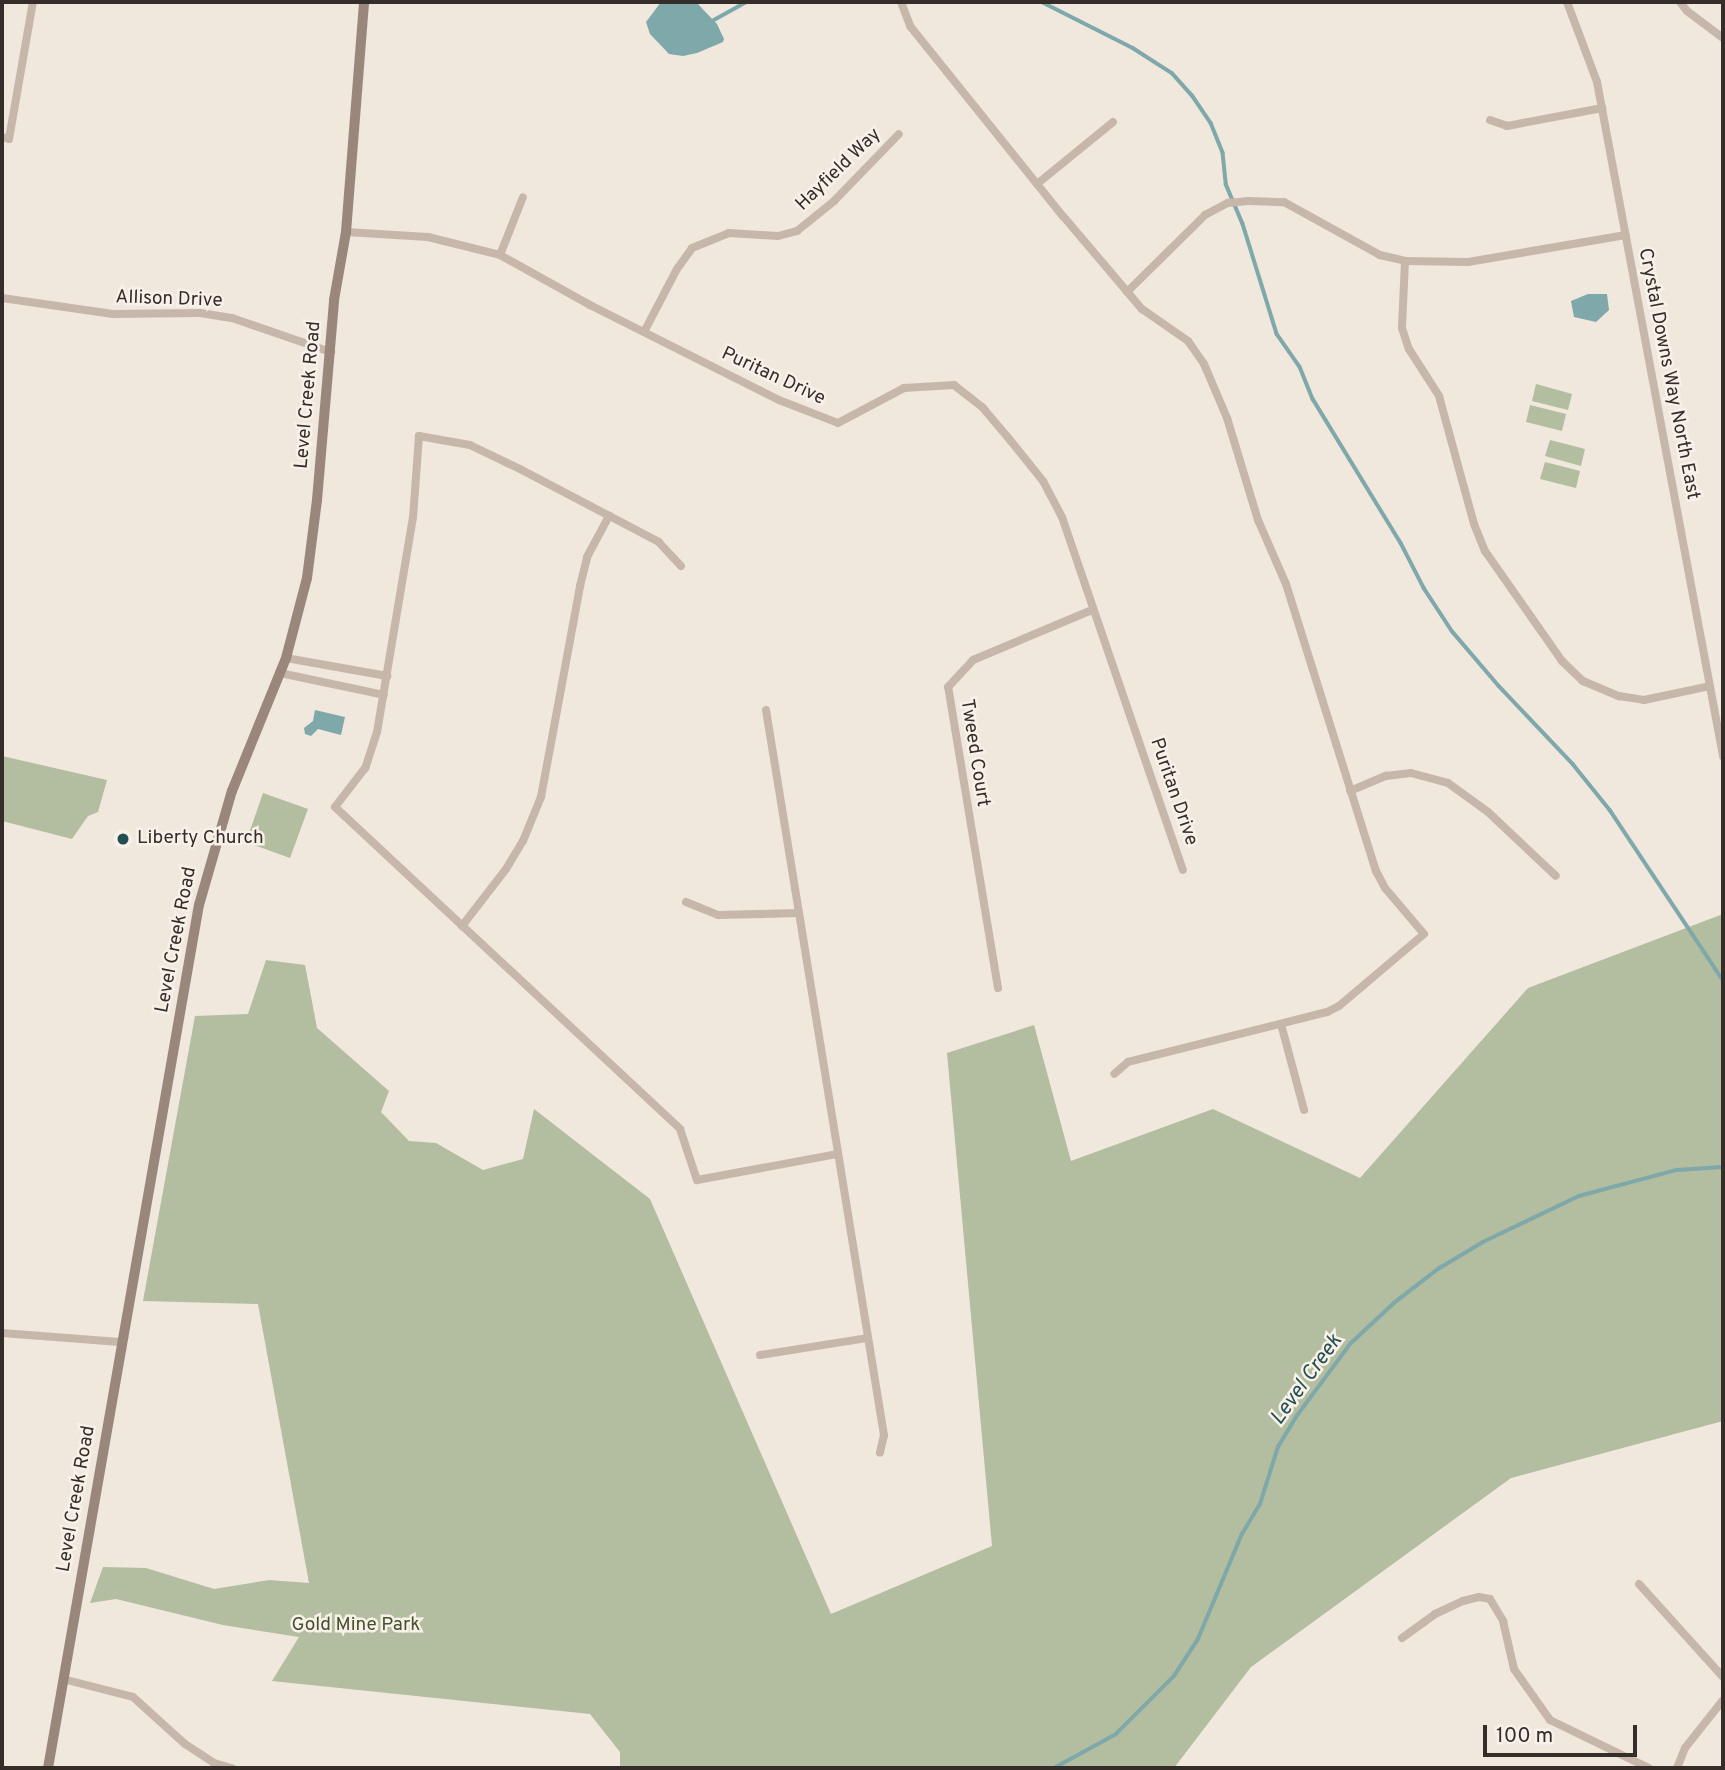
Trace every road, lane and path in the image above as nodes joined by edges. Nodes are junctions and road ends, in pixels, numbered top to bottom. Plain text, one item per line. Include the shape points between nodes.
1 (33, 2) edge
2 (364, 2) edge
3 (901, 2) edge
4 (1567, 2) edge
5 (1680, 2) edge
6 (1723, 38) edge
7 (1602, 108) junction
8 (1490, 120) dead end
9 (1113, 122) dead end
10 (899, 134) dead end
11 (2, 138) edge
12 (1037, 184) junction
13 (523, 197) dead end
14 (346, 232) junction
15 (1626, 235) junction
16 (499, 256) junction
17 (1405, 261) junction
18 (1127, 292) junction
19 (2, 298) edge
20 (644, 332) junction
21 (331, 352) junction
22 (609, 516) junction
23 (681, 566) dead end
24 (1092, 610) junction
25 (286, 658) junction
26 (280, 673) junction
27 (387, 676) junction
28 (1710, 686) junction
29 (384, 695) junction
30 (766, 709) dead end
31 (1723, 757) edge
32 (1350, 791) junction
33 (1183, 870) dead end
34 (1556, 876) dead end
35 (686, 902) dead end
36 (799, 913) junction
37 (462, 926) junction
38 (998, 988) dead end
39 (1281, 1024) junction
40 (1114, 1074) dead end
41 (1304, 1110) dead end
42 (837, 1154) junction
43 (2, 1333) edge
44 (867, 1338) junction
45 (120, 1342) junction
46 (760, 1355) dead end
47 (880, 1453) dead end
48 (1639, 1584) dead end
49 (1402, 1638) dead end
50 (1723, 1677) edge
51 (63, 1679) junction
52 (1723, 1700) edge
53 (48, 1768) edge
54 (232, 1768) edge
55 (1649, 1768) edge
56 (1677, 1768) edge

1 - 11 street via 9,139
2 - 14 street, Level Creek Road
3 - 12 street via 910,26
4 - 7 street, Crystal Downs Way North East
5 - 6 street
7 - 8 street via 1507,126
7 - 15 street, Crystal Downs Way North East
9 - 12 street
10 - 20 street, Hayfield Way via 834,201 797,231 778,236 729,233 692,248
12 - 18 street
13 - 16 street
14 - 16 street, Puritan Drive via 428,237
14 - 21 street, Level Creek Road
15 - 17 street via 1468,262
15 - 28 street, Crystal Downs Way North East
16 - 20 street, Puritan Drive
17 - 18 street via 1380,255 1284,202 1228,203 1205,215
17 - 28 street via 1402,328 1409,349 1439,396 1474,524 1485,551 1563,661 1583,681 1619,696 1644,700
18 - 32 street via 1142,309 1188,341 1205,364 1258,520 1286,584
19 - 21 street, Allison Drive via 113,314 210,314
20 - 24 street, Puritan Drive via 779,400 838,423 904,388 954,385 983,408 1043,481 1062,517
21 - 25 street, Level Creek Road via 307,578
22 - 23 street via 659,542
22 - 27 street via 470,445 419,436 413,517
22 - 37 street via 587,557 541,797 506,869
24 - 33 street, Puritan Drive
24 - 38 street, Tweed Court via 973,660 948,687
25 - 26 street, Level Creek Road
25 - 27 street
26 - 29 street
26 - 45 street, Level Creek Road via 232,791 199,905
27 - 29 street
28 - 31 street, Crystal Downs Way North East
29 - 37 street via 365,768 335,807
30 - 36 street
32 - 34 street via 1398,775 1431,776 1448,783 1472,799
32 - 39 street via 1376,871 1424,934 1339,1006
35 - 36 street via 718,915
36 - 42 street
37 - 42 street via 680,1129 697,1180
39 - 40 street via 1128,1062
39 - 41 street
42 - 44 street
43 - 45 street
44 - 46 street
44 - 47 street via 884,1435
45 - 51 street, Level Creek Road
48 - 50 street
49 - 55 street via 1463,1601 1490,1599 1503,1621 1514,1669 1550,1720
51 - 53 street, Level Creek Road
51 - 54 street via 133,1697 185,1744 214,1763
52 - 56 street via 1685,1748

